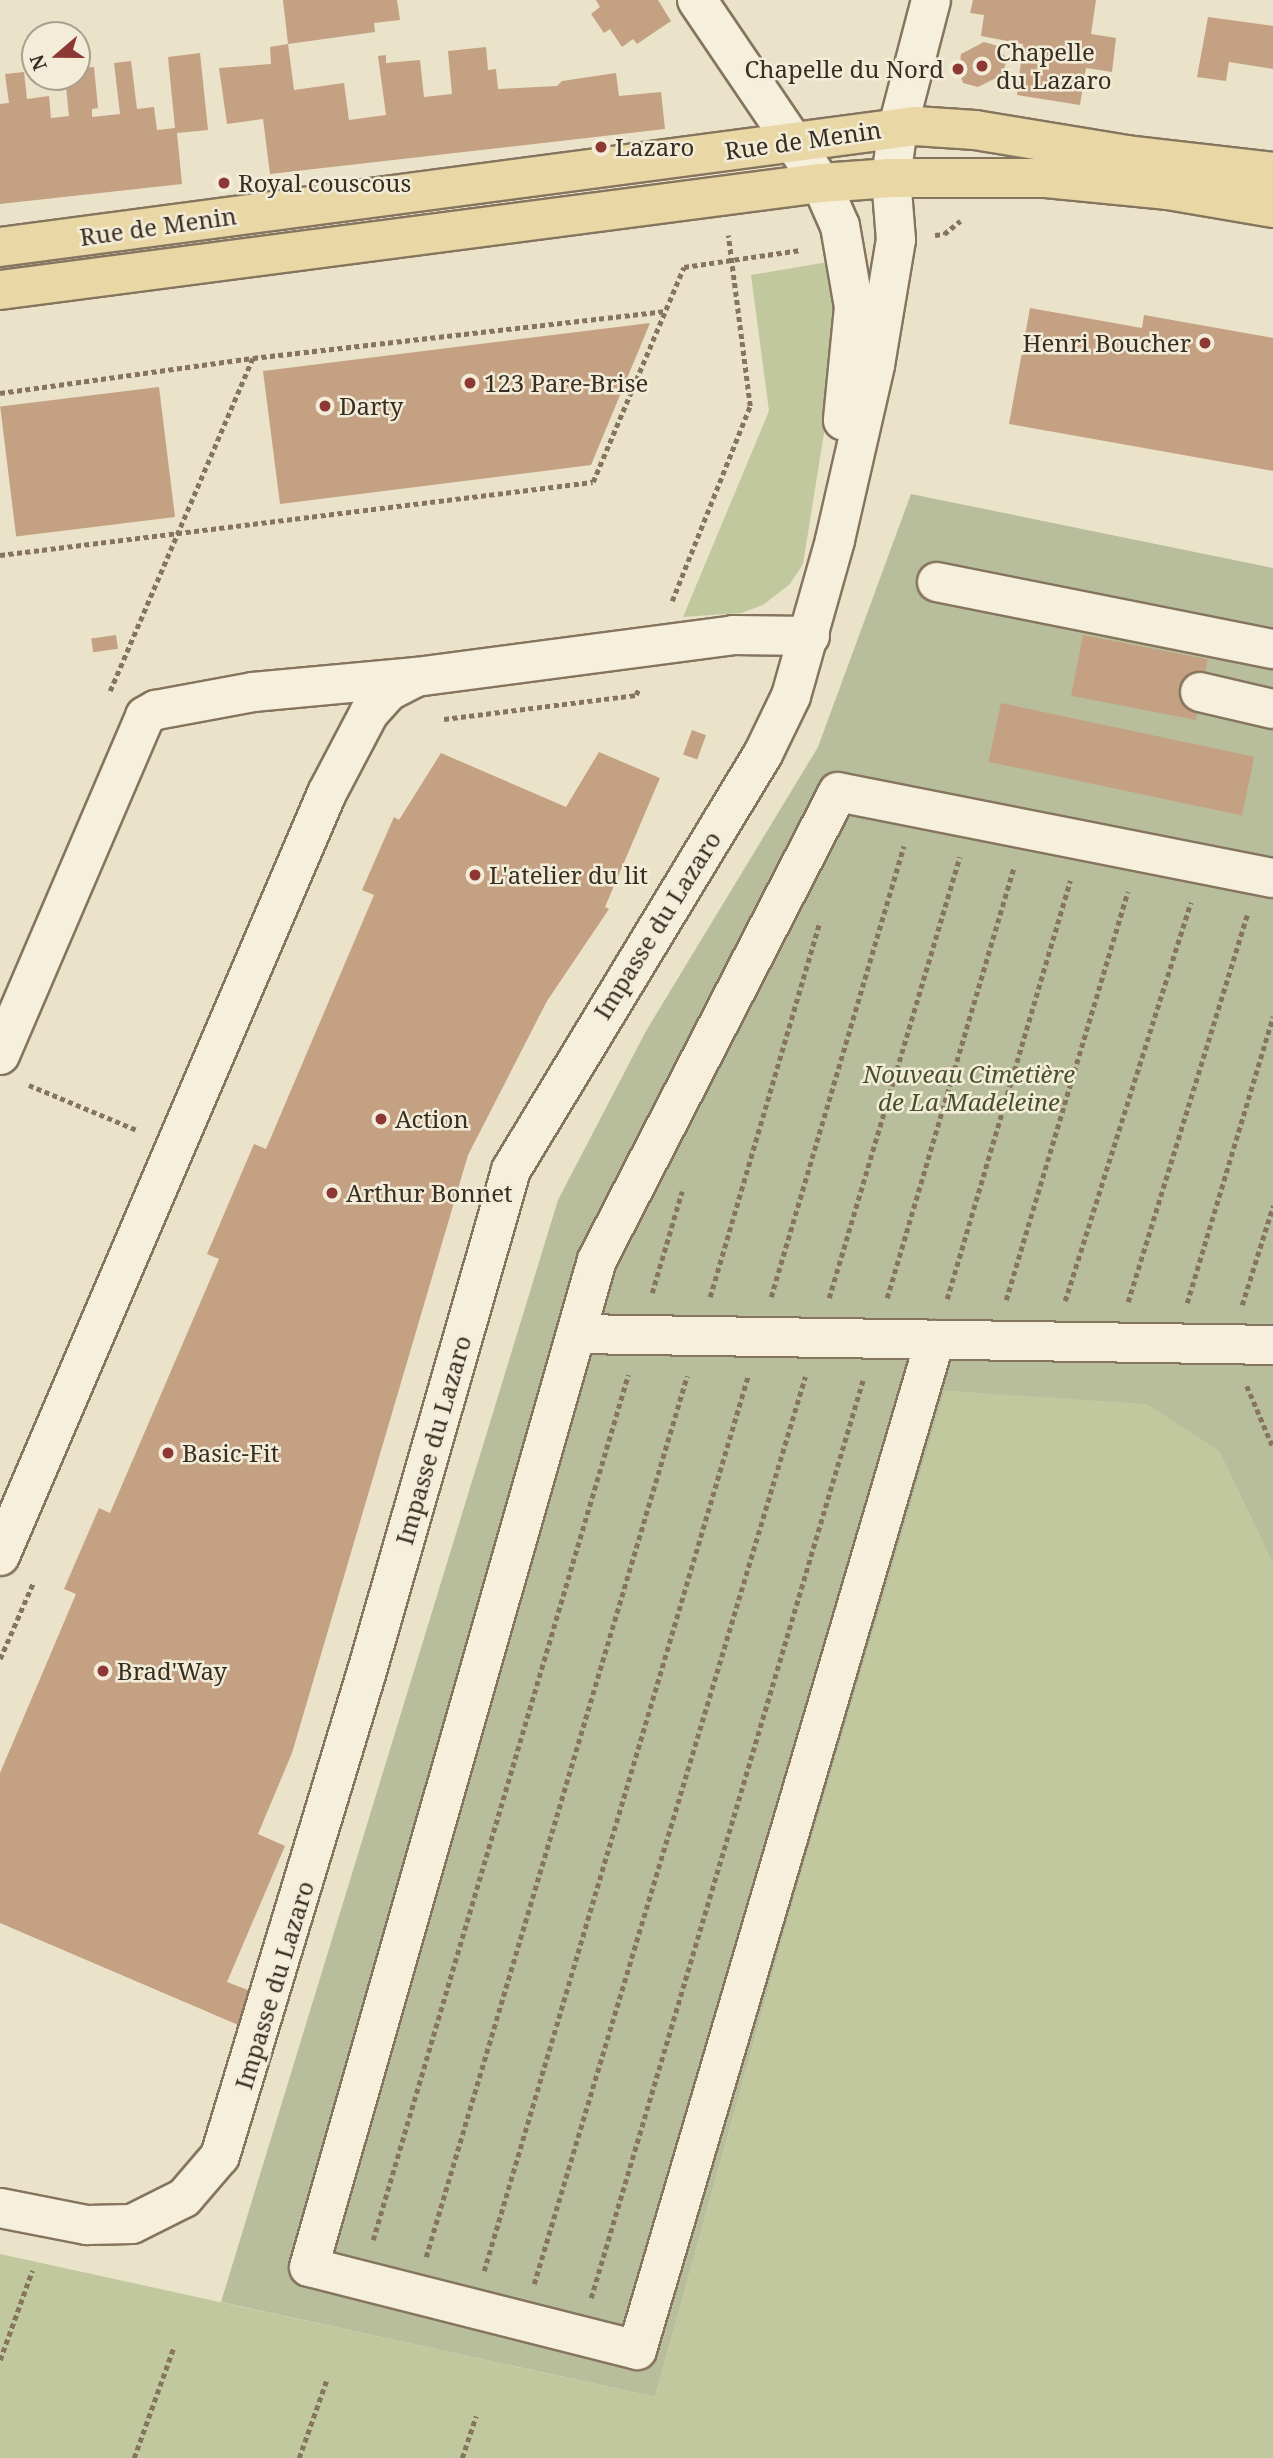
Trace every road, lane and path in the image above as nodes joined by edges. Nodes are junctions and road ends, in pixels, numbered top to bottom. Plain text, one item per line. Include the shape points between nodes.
1 (697, 0) edge
2 (931, 0) edge
3 (898, 127) junction
4 (794, 142) junction
5 (1273, 172) edge
6 (891, 178) junction
7 (821, 183) junction
8 (1273, 208) edge
9 (964, 218) dead end
10 (727, 228) dead end
11 (896, 240) junction
12 (845, 243) junction
13 (0, 247) edge
14 (733, 261) junction
15 (0, 290) edge
16 (666, 311) junction
17 (253, 358) junction
18 (0, 393) edge
19 (179, 531) junction
20 (835, 540) junction
21 (0, 555) edge
22 (937, 582) dead end
23 (810, 636) junction
24 (653, 648) junction
25 (1273, 649) edge
26 (416, 677) junction
27 (1200, 692) dead end
28 (107, 699) dead end
29 (1273, 709) edge
30 (434, 720) dead end
31 (915, 807) junction
32 (972, 818) junction
33 (1026, 829) junction
34 (1082, 840) junction
35 (1140, 852) junction
36 (1203, 864) junction
37 (1266, 876) edge
38 (822, 914) dead end
39 (1273, 1017) edge
40 (0, 1055) edge
41 (25, 1083) dead end
42 (176, 1146) junction
43 (686, 1178) dead end
44 (1273, 1206) edge
45 (576, 1334) junction
46 (640, 1335) junction
47 (698, 1336) junction
48 (760, 1336) junction
49 (817, 1338) junction
50 (875, 1338) junction
51 (934, 1340) junction
52 (994, 1341) junction
53 (1052, 1342) junction
54 (1115, 1343) junction
55 (1174, 1344) junction
56 (1229, 1345) junction
57 (1273, 1345) edge
58 (1273, 1447) edge
59 (0, 1556) edge
60 (39, 1570) dead end
61 (0, 1659) edge
62 (0, 2208) edge
63 (32, 2271) dead end
64 (361, 2281) junction
65 (415, 2294) junction
66 (473, 2309) junction
67 (523, 2322) junction
68 (580, 2336) junction
69 (173, 2349) dead end
70 (0, 2360) edge
71 (327, 2379) dead end
72 (476, 2416) dead end
73 (134, 2458) edge
74 (299, 2458) edge
75 (462, 2458) edge

1 - 4 street
2 - 3 street
3 - 4 main road, Rue de Menin
3 - 5 main road, Rue de Menin via 975,130 1127,155
3 - 6 street
4 - 7 street
4 - 13 main road, Rue de Menin
6 - 7 main road, Rue de Menin
6 - 8 main road, Rue de Menin via 1046,177 1168,190
6 - 11 street
7 - 12 street
7 - 15 main road, Rue de Menin
9 - 11 path via 944,234
10 - 14 path
11 - 20 street via 875,365
12 - 14 path
12 - 20 street via 854,307
14 - 16 path via 684,267
14 - 24 path via 750,406
16 - 17 path
16 - 19 path via 593,482
17 - 18 path
17 - 19 path
19 - 21 path
19 - 28 path
20 - 23 street, Impasse du Lazaro
22 - 25 street
23 - 24 street via 733,635
23 - 62 street, Impasse du Lazaro via 768,745 511,1170 367,1671 220,2156 184,2198 132,2224 87,2225
24 - 26 street
24 - 30 path via 636,695
26 - 40 street via 172,704 145,716
26 - 42 street via 389,691 369,713 327,793
27 - 29 street
31 - 32 street
31 - 45 street via 838,792 597,1260
31 - 48 path
32 - 33 street
32 - 49 path
33 - 34 street
33 - 50 path
34 - 35 street
34 - 51 path
35 - 36 street
35 - 52 path
36 - 37 street
36 - 53 path
37 - 54 path
38 - 47 path
39 - 55 path
41 - 42 path
42 - 59 street
43 - 46 path
44 - 56 path
45 - 46 street
45 - 64 street via 309,2267
46 - 47 street
46 - 64 path
47 - 48 street
47 - 65 path
48 - 49 street
48 - 66 path
49 - 50 street
49 - 67 path
50 - 51 street
50 - 68 path
51 - 52 street
51 - 68 street via 637,2350
52 - 53 street
53 - 54 street
54 - 55 street
55 - 56 street
56 - 57 street
56 - 58 path
60 - 61 path
63 - 70 path
64 - 65 street
65 - 66 street
66 - 67 street
67 - 68 street
69 - 73 path
71 - 74 path
72 - 75 path

